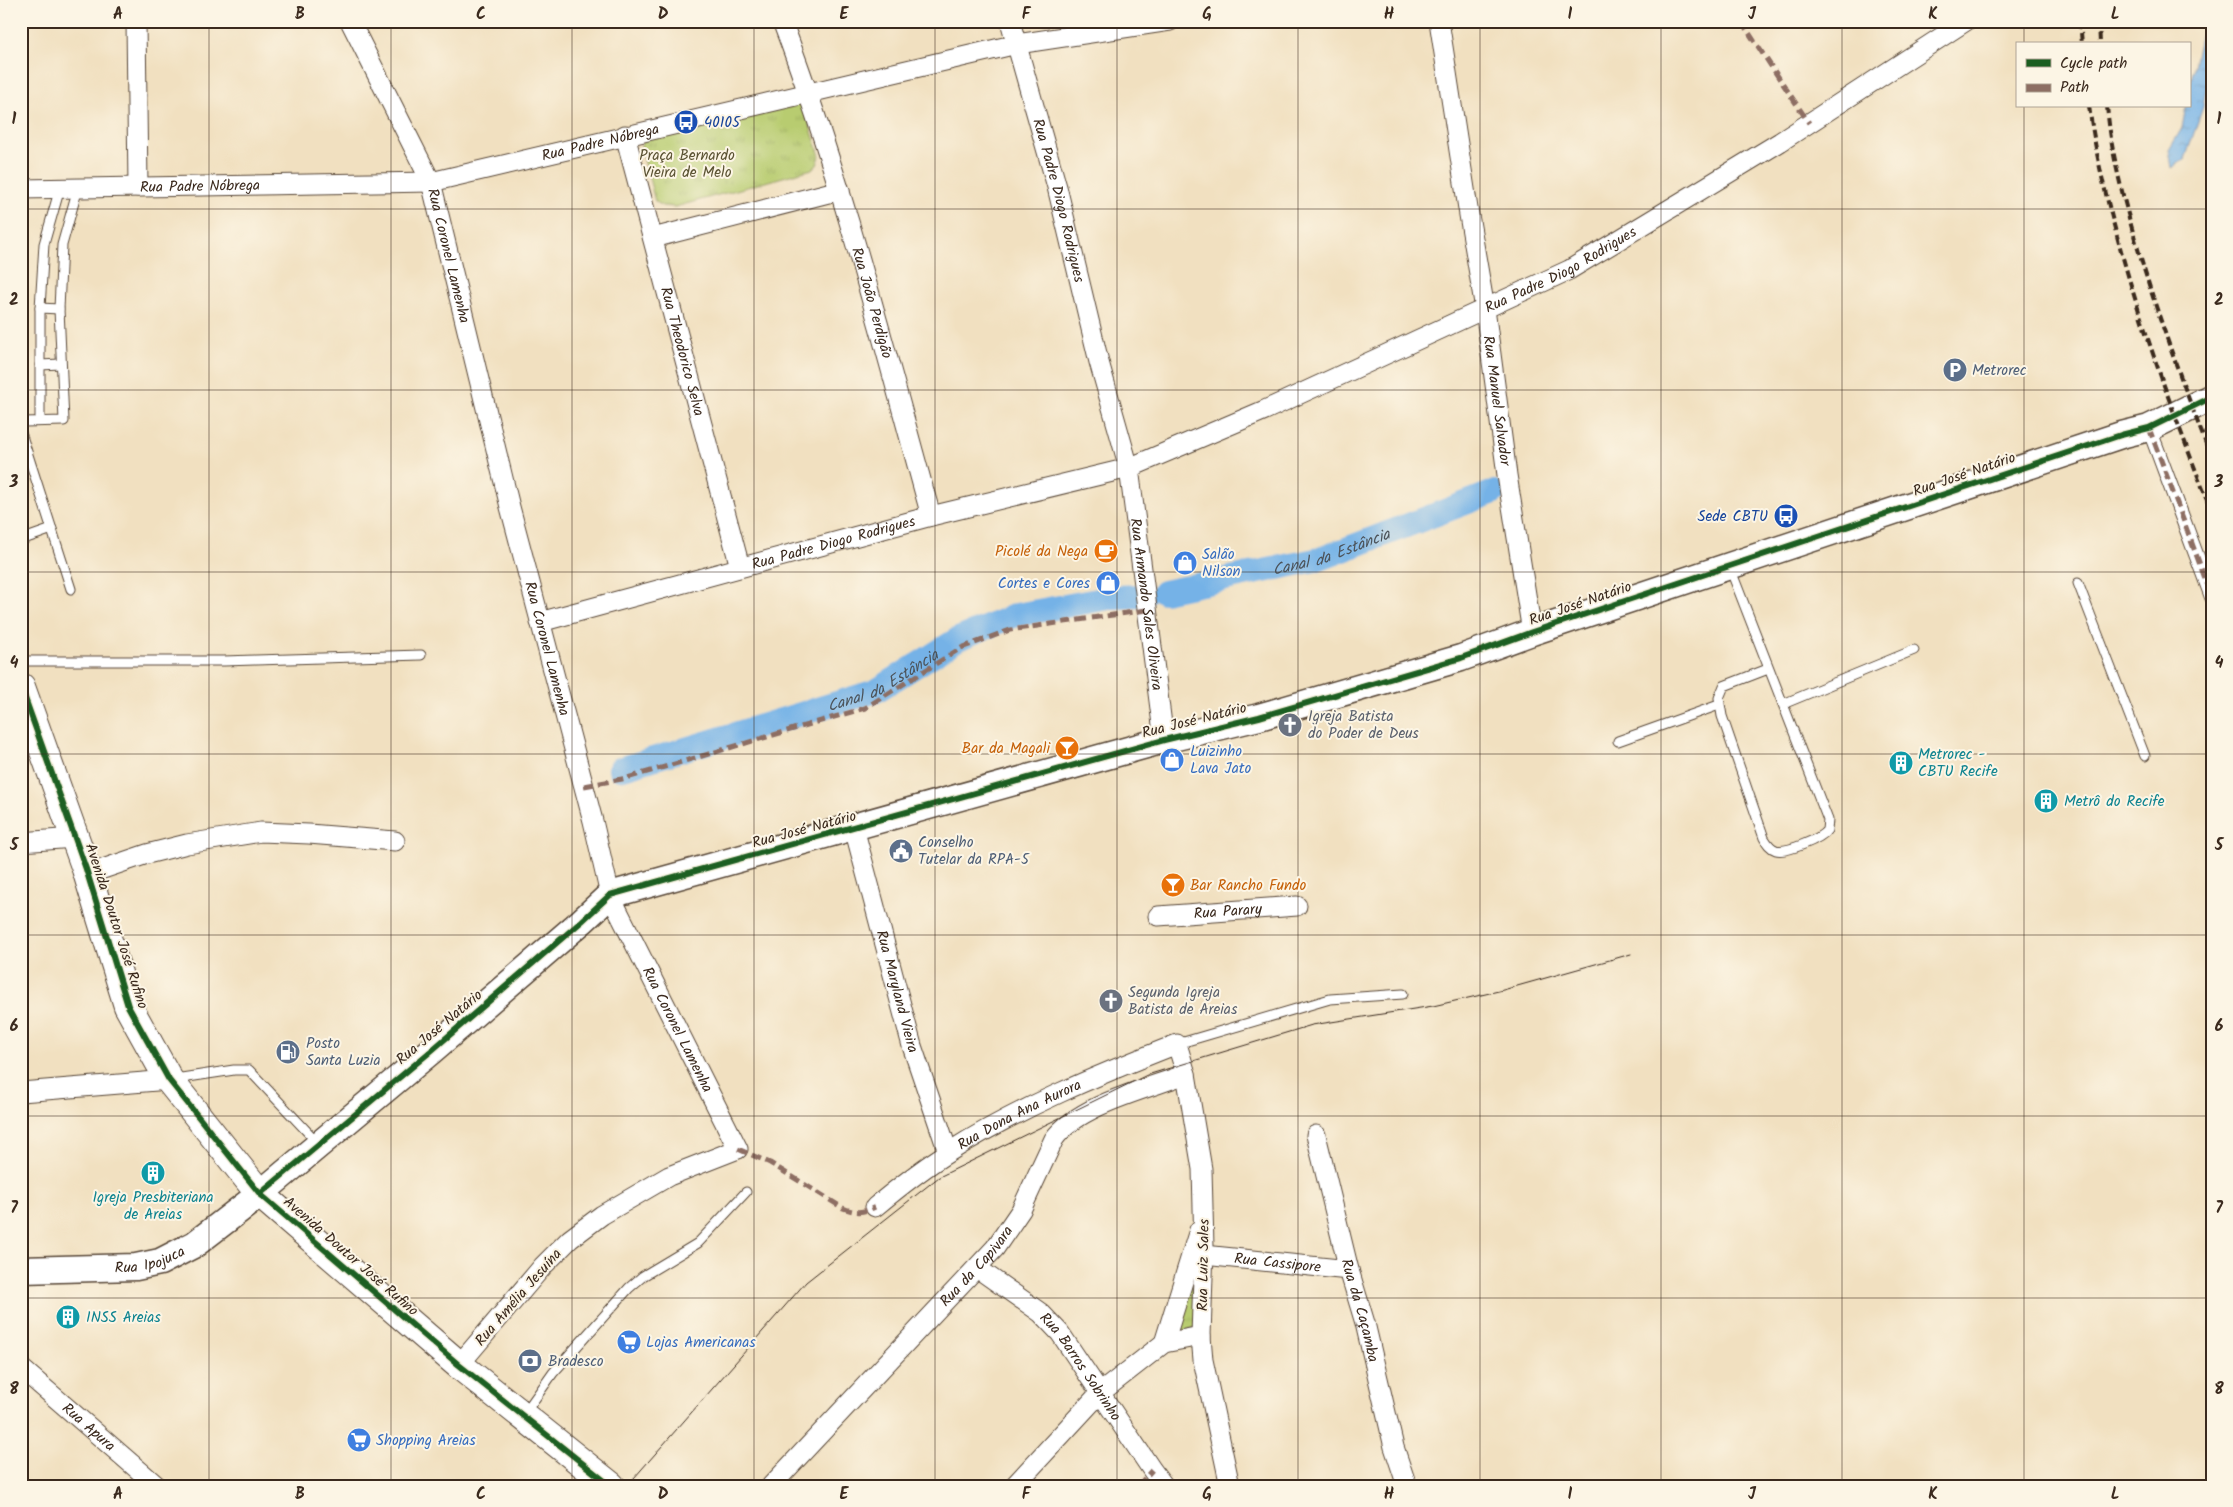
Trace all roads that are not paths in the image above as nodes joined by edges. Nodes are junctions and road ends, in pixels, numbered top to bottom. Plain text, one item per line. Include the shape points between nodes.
1 (136, 21) edge
2 (350, 21) edge
3 (782, 21) edge
4 (1010, 21) edge
5 (1170, 21) edge
6 (1439, 21) edge
7 (1966, 21) edge
8 (1017, 44) junction
9 (809, 93) junction
10 (625, 135) junction
11 (431, 182) junction
12 (138, 187) junction
13 (69, 188) junction
14 (21, 189) edge
15 (840, 190) junction
16 (653, 238) junction
17 (44, 244) junction
18 (62, 245) junction
19 (40, 308) junction
20 (59, 309) junction
21 (1486, 309) junction
22 (61, 364) junction
23 (40, 365) junction
24 (2212, 397) edge
25 (40, 420) junction
26 (21, 424) edge
27 (2149, 428) junction
28 (21, 434) edge
29 (1129, 468) junction
30 (931, 516) junction
31 (52, 529) junction
32 (21, 540) edge
33 (1730, 566) junction
34 (740, 567) junction
35 (2078, 583) dead end
36 (70, 589) dead end
37 (2212, 598) edge
38 (540, 622) junction
39 (1532, 632) junction
40 (1914, 650) dead end
41 (421, 655) dead end
42 (21, 661) edge
43 (1768, 669) junction
44 (21, 687) edge
45 (1783, 704) junction
46 (1719, 705) junction
47 (1164, 740) junction
48 (1618, 741) dead end
49 (2146, 756) dead end
50 (854, 828) junction
51 (74, 838) junction
52 (396, 841) dead end
53 (21, 842) edge
54 (88, 874) junction
55 (610, 895) junction
56 (1297, 906) dead end
57 (1158, 916) dead end
58 (1403, 994) dead end
59 (1176, 1044) junction
60 (1186, 1074) junction
61 (169, 1080) junction
62 (21, 1092) edge
63 (1316, 1135) dead end
64 (319, 1144) junction
65 (738, 1149) joint
66 (948, 1152) junction
67 (746, 1192) dead end
68 (260, 1194) junction
69 (875, 1206) dead end
70 (1204, 1215) junction
71 (1204, 1255) junction
72 (976, 1268) junction
73 (21, 1270) edge
74 (1349, 1270) junction
75 (1201, 1336) junction
76 (1164, 1343) junction
77 (459, 1365) junction
78 (21, 1368) edge
79 (1100, 1393) junction
80 (523, 1416) junction
81 (596, 1481) edge
82 (157, 1486) edge
83 (771, 1486) edge
84 (1014, 1486) edge
85 (1164, 1486) edge
86 (1230, 1486) edge
87 (1408, 1486) edge

1 - 12 street
2 - 11 street, Rua Coronel Lamenha
3 - 9 street, Rua João Perdigão
4 - 8 street, Rua Padre Diogo Rodrigues
5 - 8 street, Rua Padre Nóbrega
6 - 21 street, Rua Manuel Salvador
7 - 21 street, Rua Padre Diogo Rodrigues via 1780,142 1569,270
8 - 9 street, Rua Padre Nóbrega
8 - 29 street, Rua Padre Diogo Rodrigues
9 - 10 street, Rua Padre Nóbrega
9 - 15 street, Rua João Perdigão
10 - 11 street, Rua Padre Nóbrega
10 - 16 street, Rua Theodorico Selva
11 - 12 street, Rua Padre Nóbrega
11 - 38 street, Rua Coronel Lamenha
12 - 13 street, Rua Padre Nóbrega
13 - 14 street, Rua Padre Nóbrega
13 - 17 lane
13 - 18 lane
15 - 16 street
15 - 30 street, Rua João Perdigão
16 - 34 street, Rua Theodorico Selva
17 - 18 lane
17 - 19 lane
18 - 20 lane
19 - 20 lane
19 - 23 lane
20 - 22 lane
21 - 29 street, Rua Padre Diogo Rodrigues
21 - 39 street, Rua Manuel Salvador via 1507,475
22 - 23 lane
22 - 25 lane via 64,421
23 - 25 lane
24 - 27 main road, Rua José Natário
25 - 26 lane
27 - 33 main road, Rua José Natário
27 - 37 street
28 - 31 lane
29 - 30 street, Rua Padre Diogo Rodrigues
29 - 47 street, Rua Armando Sales Oliveira
30 - 34 street, Rua Padre Diogo Rodrigues
31 - 32 lane
31 - 36 lane
33 - 39 main road, Rua José Natário
33 - 43 lane
34 - 38 street, Rua Padre Diogo Rodrigues
35 - 49 lane
38 - 55 street, Rua Coronel Lamenha
39 - 47 main road, Rua José Natário via 1408,674 1259,717
40 - 45 lane
41 - 42 lane via 224,661
43 - 45 lane
43 - 46 lane via 1724,686
44 - 51 main road, Avenida Doutor José Rufino
45 - 46 lane via 1828,824 1820,837 1778,850 1764,838
46 - 48 lane
47 - 50 main road, Rua José Natário
50 - 55 main road, Rua José Natário
50 - 66 street, Rua Maryland Vieira via 912,1046
51 - 53 street
51 - 54 main road, Avenida Doutor José Rufino
52 - 54 street via 260,832 179,846
54 - 61 main road, Avenida Doutor José Rufino via 128,1006
55 - 64 main road, Rua José Natário
55 - 65 street, Rua Coronel Lamenha
56 - 57 street, Rua Parary
58 - 59 lane via 1330,999
59 - 60 street, Rua Luiz Sales
59 - 66 street, Rua Dona Ana Aurora via 1094,1076 1004,1120
60 - 70 street, Rua Luiz Sales via 1202,1169
60 - 72 street, Rua da Capivara via 1082,1114 1061,1129 1009,1231
61 - 62 street
61 - 64 lane via 249,1070
61 - 68 main road, Avenida Doutor José Rufino
63 - 74 street, Rua da Caçamba
64 - 68 main road, Rua José Natário
65 - 77 street, Rua Amélia Jesuína via 669,1176 602,1215 570,1239
66 - 69 street, Rua Dona Ana Aurora
67 - 80 lane via 698,1243 629,1288 553,1373
68 - 73 main road, Rua Ipojuca via 195,1244 160,1262 136,1267
68 - 77 main road, Avenida Doutor José Rufino
70 - 71 street, Rua Luiz Sales
70 - 76 street
71 - 74 street, Rua Cassipore
71 - 75 street, Rua Luiz Sales
72 - 79 street, Rua Barros Sobrinho via 1041,1313 1060,1333
72 - 83 street, Rua da Capivara
74 - 87 street, Rua da Caçamba via 1366,1323 1394,1447
75 - 76 street
75 - 86 street, Rua Luiz Sales
76 - 79 street
77 - 80 main road, Avenida Doutor José Rufino
78 - 82 street, Rua Apura
79 - 84 street
79 - 85 street, Rua Barros Sobrinho
80 - 81 main road, Avenida Doutor José Rufino

